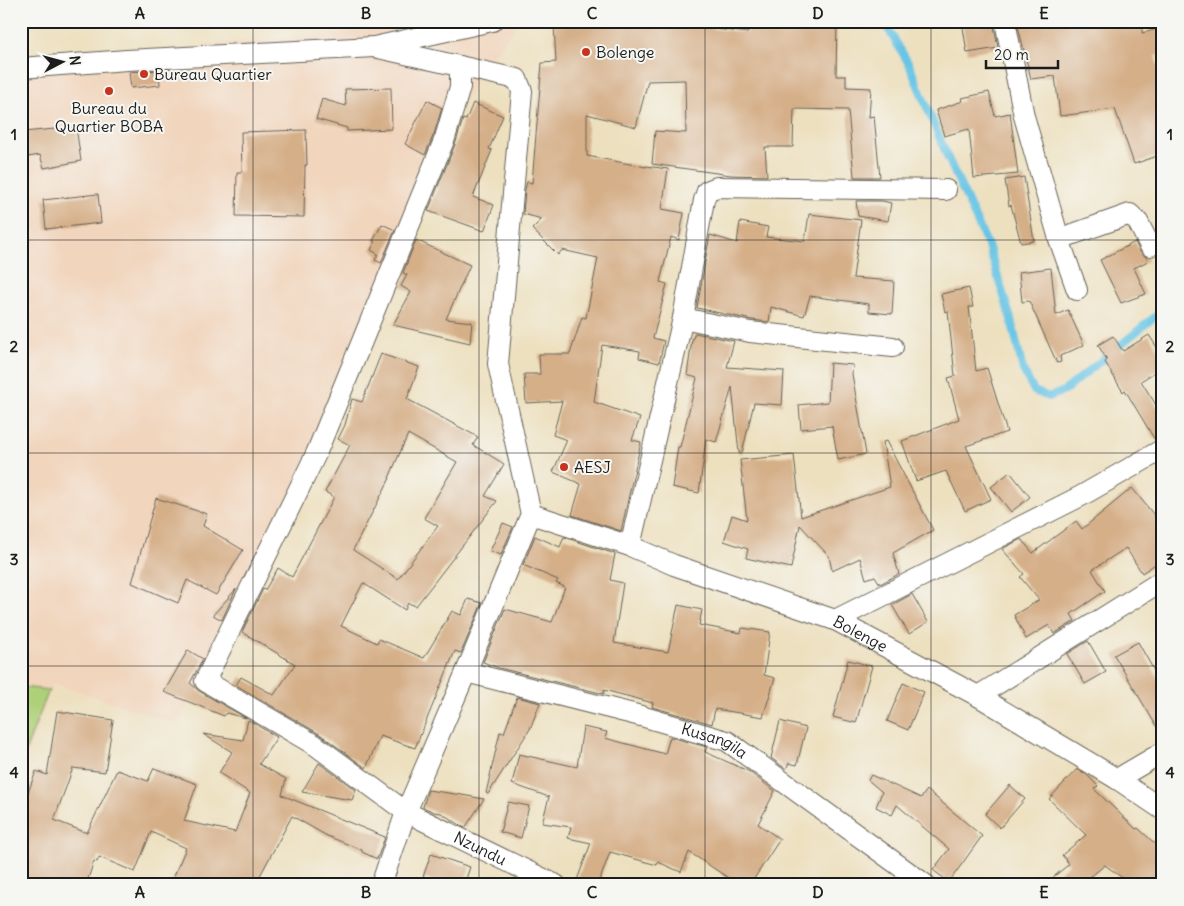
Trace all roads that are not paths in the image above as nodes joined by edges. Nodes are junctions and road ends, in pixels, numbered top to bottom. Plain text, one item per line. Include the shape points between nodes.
1 (492, 21) edge
2 (1005, 21) edge
3 (374, 47) junction
4 (460, 66) junction
5 (21, 68) edge
6 (946, 190) dead end
7 (1060, 238) junction
8 (1150, 246) dead end
9 (1077, 290) dead end
10 (683, 318) junction
11 (893, 347) dead end
12 (1163, 449) edge
13 (532, 514) junction
14 (630, 546) junction
15 (1163, 580) edge
16 (835, 620) junction
17 (466, 672) junction
18 (978, 696) junction
19 (1163, 752) edge
20 (1118, 779) junction
21 (1163, 810) edge
22 (406, 812) junction
23 (381, 885) edge
24 (556, 885) edge
25 (926, 885) edge

1 - 3 street
2 - 7 street via 1024,116
3 - 4 street
3 - 5 street
4 - 13 street via 517,79 522,91 498,364
4 - 22 street, Nzundu via 460,86 444,138 316,454 205,681 315,745
6 - 10 street via 716,187 707,191
7 - 8 street via 1130,214 1138,222
7 - 9 street
10 - 11 street via 750,332
10 - 14 street
12 - 16 street via 1080,496
13 - 14 street, Bolenge
13 - 17 street
14 - 16 street, Bolenge via 674,565
15 - 18 street
16 - 18 street, Bolenge
17 - 22 street
17 - 25 street, Kusangila via 726,741
18 - 20 street, Bolenge
19 - 20 street
20 - 21 street, Bolenge
22 - 23 street
22 - 24 street, Nzundu

